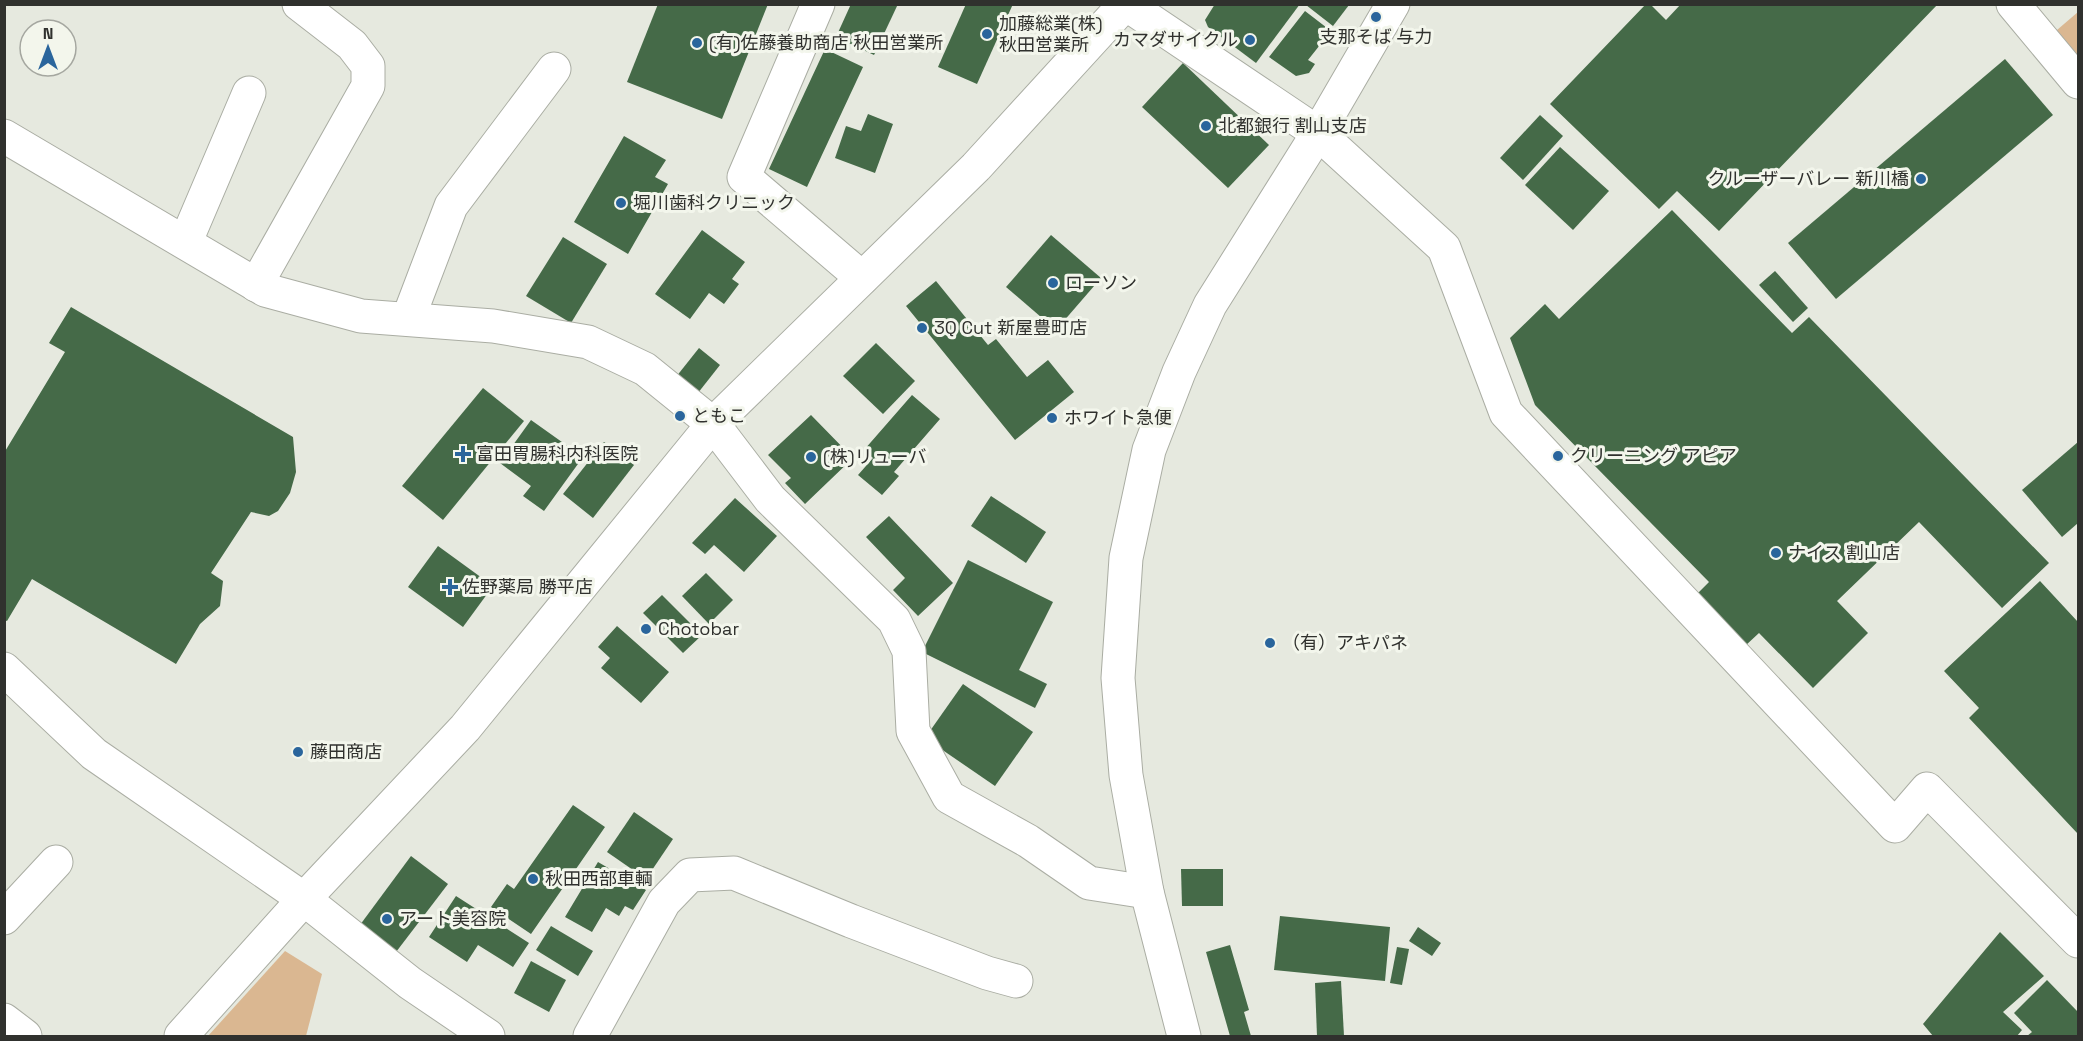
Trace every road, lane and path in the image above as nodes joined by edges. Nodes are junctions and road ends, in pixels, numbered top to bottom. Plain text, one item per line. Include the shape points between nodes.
1 (299, 4) edge
2 (818, 4) edge
3 (1126, 4) edge
4 (1392, 4) edge
5 (2013, 4) edge
6 (554, 69) dead end
7 (2079, 82) edge
8 (249, 93) dead end
9 (1318, 133) junction
10 (4, 136) edge
11 (186, 241) junction
12 (862, 278) junction
13 (256, 285) junction
14 (408, 320) junction
15 (712, 424) junction
16 (4, 669) edge
17 (56, 862) dead end
18 (1147, 892) junction
19 (304, 899) junction
20 (4, 918) edge
21 (2079, 941) edge
22 (1016, 981) dead end
23 (4, 1020) edge
24 (25, 1036) edge
25 (181, 1036) edge
26 (488, 1036) edge
27 (590, 1036) edge
28 (1184, 1036) edge

1 - 13 street via 352,45 368,66 368,86
2 - 12 street via 744,177
3 - 9 street
3 - 12 street via 976,167
4 - 9 street
5 - 7 street
6 - 14 street via 451,206
8 - 11 street
9 - 18 street via 1210,305 1149,450 1126,558 1118,678 1126,776
9 - 21 street via 1444,248 1506,413 1895,826 1927,789
10 - 11 street
11 - 13 street
12 - 15 street
13 - 14 street via 361,316
14 - 15 street via 493,326 588,342 645,369
15 - 18 street via 770,499 894,620 909,651 913,731 949,796 1028,841 1089,883
15 - 19 street via 465,728
16 - 19 street via 94,754
17 - 20 street
18 - 28 street
19 - 25 street
19 - 26 street via 410,983
22 - 27 street via 734,873 690,875 664,902
23 - 24 street

